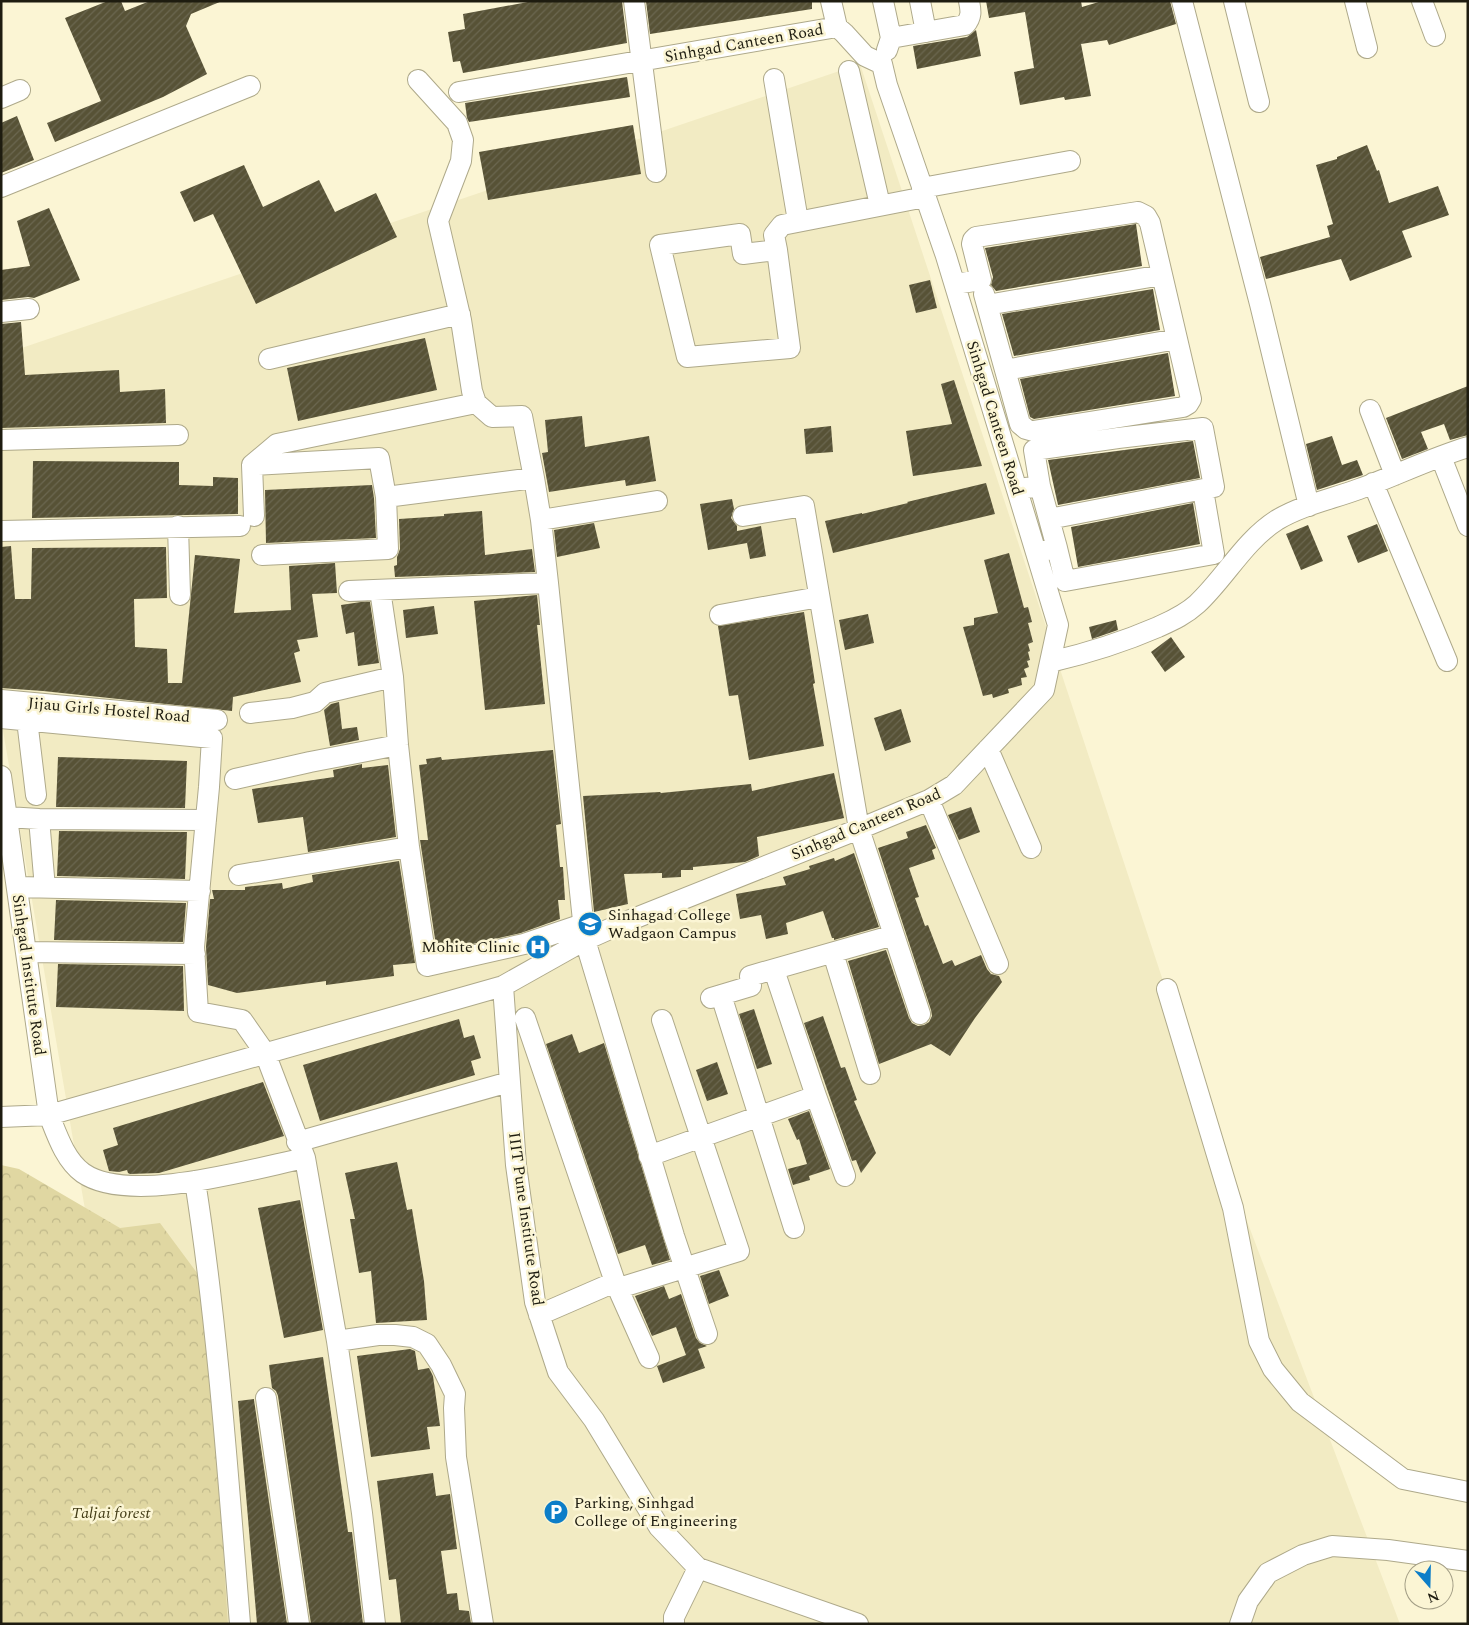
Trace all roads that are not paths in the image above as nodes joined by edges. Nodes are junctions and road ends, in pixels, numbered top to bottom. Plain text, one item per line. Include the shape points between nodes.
1 (634, 1) edge
2 (831, 1) edge
3 (884, 1) edge
4 (920, 1) edge
5 (969, 1) edge
6 (1182, 1) edge
7 (1234, 1) edge
8 (1355, 1) edge
9 (1422, 1) edge
10 (840, 30) junction
11 (926, 32) junction
12 (1435, 36) dead end
13 (891, 38) junction
14 (1367, 48) dead end
15 (642, 61) junction
16 (882, 64) junction
17 (849, 72) dead end
18 (774, 79) dead end
19 (418, 80) dead end
20 (250, 86) dead end
21 (20, 90) dead end
22 (459, 92) dead end
23 (1, 98) edge
24 (1259, 102) dead end
25 (1070, 162) dead end
26 (656, 172) dead end
27 (1, 187) edge
28 (924, 192) junction
29 (880, 206) junction
30 (798, 221) junction
31 (777, 250) junction
32 (1162, 275) junction
33 (981, 280) junction
34 (955, 284) junction
35 (987, 305) junction
36 (29, 309) dead end
37 (1, 312) edge
38 (460, 314) junction
39 (1177, 339) junction
40 (269, 359) dead end
41 (1005, 370) junction
42 (476, 403) junction
43 (1370, 410) dead end
44 (178, 435) dead end
45 (1, 440) edge
46 (1468, 446) edge
47 (1441, 457) junction
48 (252, 465) junction
49 (1395, 475) junction
50 (534, 478) junction
51 (1373, 483) junction
52 (1040, 486) junction
53 (1017, 489) junction
54 (1203, 490) junction
55 (389, 497) junction
56 (658, 501) dead end
57 (1309, 506) junction
58 (743, 516) dead end
59 (1049, 519) junction
60 (541, 520) junction
61 (178, 526) junction
62 (1468, 526) edge
63 (1, 532) edge
64 (1057, 548) junction
65 (1036, 552) junction
66 (262, 555) dead end
67 (548, 583) junction
68 (380, 590) junction
69 (349, 591) dead end
70 (180, 596) dead end
71 (819, 597) junction
72 (720, 615) dead end
73 (1447, 661) dead end
74 (1050, 662) junction
75 (393, 677) junction
76 (1, 700) edge
77 (250, 713) dead end
78 (1, 718) edge
79 (27, 720) junction
80 (217, 720) dead end
81 (398, 745) junction
82 (988, 749) junction
83 (1, 776) edge
84 (235, 779) dead end
85 (36, 795) dead end
86 (929, 800) junction
87 (7, 817) junction
88 (40, 819) junction
89 (206, 820) junction
90 (859, 830) junction
91 (409, 848) junction
92 (1031, 848) dead end
93 (7, 862) edge
94 (239, 875) dead end
95 (17, 887) junction
96 (45, 888) junction
97 (200, 891) junction
98 (584, 932) junction
99 (894, 934) junction
100 (26, 952) junction
101 (833, 953) junction
102 (195, 954) junction
103 (998, 964) dead end
104 (774, 970) junction
105 (503, 986) junction
106 (1167, 989) dead end
107 (920, 1014) dead end
108 (525, 1018) dead end
109 (662, 1020) dead end
110 (265, 1053) junction
111 (870, 1074) dead end
112 (510, 1082) junction
113 (816, 1096) junction
114 (48, 1115) junction
115 (1, 1116) edge
116 (759, 1117) junction
117 (701, 1138) junction
118 (301, 1150) junction
119 (649, 1156) junction
120 (845, 1176) dead end
121 (195, 1181) junction
122 (794, 1228) dead end
123 (684, 1268) junction
124 (617, 1285) junction
125 (539, 1315) junction
126 (707, 1334) dead end
127 (337, 1341) junction
128 (649, 1358) dead end
129 (266, 1398) dead end
130 (1468, 1492) edge
131 (1468, 1561) edge
132 (698, 1568) junction
133 (240, 1624) edge
134 (299, 1624) edge
135 (375, 1624) edge
136 (483, 1624) edge
137 (674, 1624) edge
138 (858, 1624) edge
139 (1240, 1624) edge

1 - 15 street
2 - 10 street
3 - 13 street
4 - 11 street
5 - 11 street via 971,14 966,24
6 - 57 street
7 - 24 street
8 - 14 street
9 - 12 street
10 - 15 street, Sinhgad Canteen Road
10 - 16 street, Sinhgad Canteen Road via 866,56
11 - 13 street
13 - 16 street
15 - 22 street, Sinhgad Canteen Road
15 - 26 street
16 - 28 street, Sinhgad Canteen Road
17 - 29 street
18 - 30 street
19 - 38 street via 456,123 463,140 461,161 438,221
20 - 27 street
21 - 23 street
25 - 28 street
28 - 29 street
28 - 34 street, Sinhgad Canteen Road
29 - 30 street
30 - 31 street via 777,229 774,234
31 - 31 street via 790,348 687,357 660,245 740,234 743,254
32 - 33 street via 1150,223 1138,212 976,237 972,244
32 - 35 street
32 - 39 street
33 - 34 street
33 - 35 street
34 - 53 street, Sinhgad Canteen Road
35 - 41 street
36 - 37 street
38 - 40 street
38 - 42 street
39 - 41 street
39 - 41 street via 1191,399 1183,406 1033,431 1020,424
42 - 48 street via 277,444
42 - 50 street via 492,416 522,416
43 - 49 street
44 - 45 street
46 - 47 street
47 - 49 street
47 - 62 street
48 - 55 street via 379,458
48 - 61 street via 247,521
49 - 51 street
50 - 55 street
50 - 60 street
51 - 57 street
51 - 73 street
52 - 53 street
52 - 54 street via 1034,450 1203,428 1214,488
52 - 59 street
53 - 65 street, Sinhgad Canteen Road
54 - 59 street
54 - 64 street via 1214,554 1066,581
55 - 66 street via 388,549
56 - 60 street
57 - 74 street via 1264,529 1197,604 1180,617 1097,651
58 - 71 street via 804,506
59 - 64 street
60 - 67 street
61 - 63 street
61 - 70 street
64 - 65 street
65 - 74 street, Sinhgad Canteen Road via 1058,625
67 - 68 street
67 - 98 street
68 - 69 street
68 - 75 street
71 - 72 street
71 - 90 street
74 - 82 street, Sinhgad Canteen Road via 1044,690
75 - 77 street via 325,693 316,702
75 - 81 street
76 - 80 street, Jijau Girls Hostel Road
78 - 79 street
79 - 85 street
79 - 89 street via 212,738
81 - 84 street
81 - 91 street
82 - 86 street, Sinhgad Canteen Road via 954,784
82 - 92 street
83 - 87 street, Sinhgad Institute Road
86 - 90 street, Sinhgad Canteen Road
86 - 103 street
87 - 88 street
87 - 93 street, Sinhgad Institute Road
88 - 89 street
88 - 96 street
89 - 97 street
90 - 98 street, Sinhgad Canteen Road via 623,923
90 - 99 street
91 - 94 street
91 - 98 street via 427,966
93 - 95 street, Sinhgad Institute Road
95 - 96 street
95 - 100 street, Sinhgad Institute Road
96 - 97 street
97 - 102 street
98 - 105 street
98 - 119 street
99 - 101 street
99 - 107 street
100 - 102 street
100 - 114 street, Sinhgad Institute Road
101 - 104 street
101 - 111 street
102 - 110 street via 198,1012 242,1020
104 - 113 street
104 - 116 street via 750,976 751,986 716,996
105 - 110 street
105 - 112 street, IIIT Pune Institute Road
106 - 130 street via 1233,1208 1259,1341 1273,1369 1300,1402 1403,1478
108 - 124 street
109 - 117 street
110 - 114 street
110 - 118 street
112 - 118 street, Sinhgad Institute Road
112 - 125 street, IIIT Pune Institute Road via 516,1165
113 - 116 street
113 - 120 street
114 - 115 street
114 - 121 street, Sinhgad Institute Road via 67,1156 74,1166 92,1178 106,1184 127,1186
116 - 117 street
116 - 122 street
117 - 119 street
117 - 123 street via 739,1252
118 - 121 street, Sinhgad Institute Road
118 - 127 street
119 - 123 street
121 - 133 street via 218,1360
123 - 124 street
123 - 126 street
124 - 125 street
124 - 128 street
125 - 132 street, IIIT Pune Institute Road via 558,1372 594,1420 659,1527
127 - 135 street
127 - 136 street via 378,1335 413,1337 427,1344 441,1365 455,1394 456,1457
129 - 134 street
131 - 139 street via 1332,1546 1303,1555 1268,1573 1248,1601
132 - 137 street via 674,1617
132 - 138 street, IIIT Pune Institute Road

